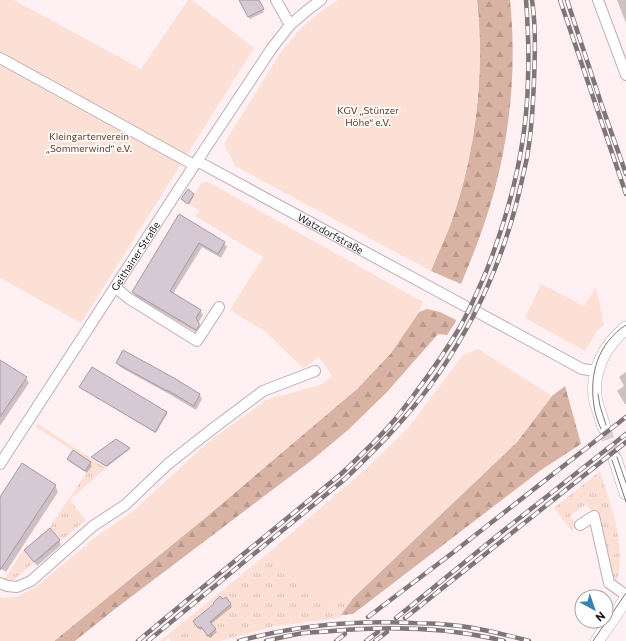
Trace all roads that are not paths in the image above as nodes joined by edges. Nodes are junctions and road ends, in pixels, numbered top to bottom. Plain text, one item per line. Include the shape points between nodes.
1 (276, 0) edge
2 (321, 0) edge
3 (598, 0) edge
4 (290, 25) junction
5 (0, 58) edge
6 (625, 71) edge
7 (196, 163) junction
8 (115, 287) junction
9 (465, 306) tunnel mouth
10 (218, 307) dead end
11 (479, 313) tunnel mouth
12 (626, 328) edge
13 (315, 371) dead end
14 (597, 372) junction
15 (604, 427) tunnel mouth
16 (615, 459) tunnel mouth
17 (0, 464) edge
18 (626, 493) edge
19 (580, 526) dead end
20 (0, 584) edge
21 (626, 594) edge
22 (626, 599) edge
23 (597, 641) edge

1 - 4 street
2 - 4 street, Geithainer Straße
3 - 6 street
4 - 7 street, Geithainer Straße
5 - 7 street, Watzdorfstraße
7 - 8 street, Geithainer Straße
7 - 9 street, Watzdorfstraße
8 - 10 street via 128,298 197,340
8 - 17 street, Geithainer Straße
11 - 14 street via 582,369
12 - 14 main road via 610,344
13 - 20 street via 263,391 168,464 125,505 93,526 31,581 17,586
14 - 15 main road via 595,396
16 - 18 main road
19 - 21 street via 594,516 609,582
22 - 23 main road

